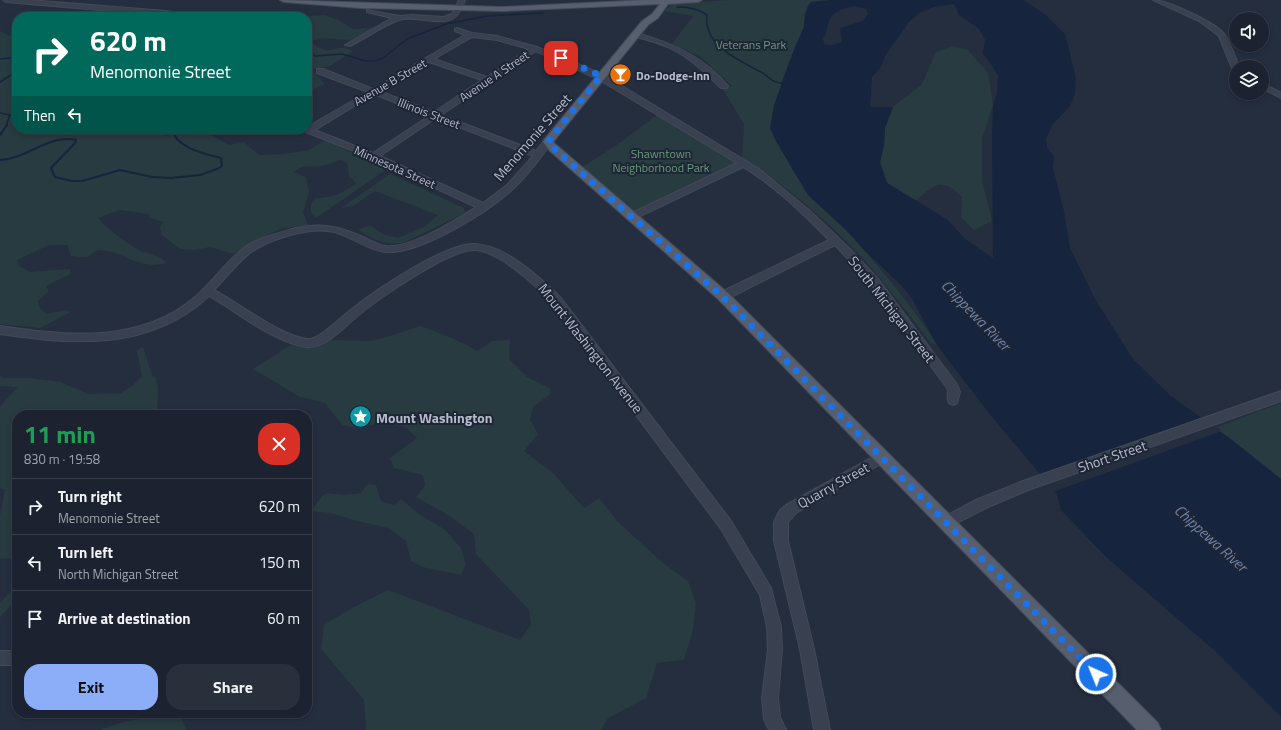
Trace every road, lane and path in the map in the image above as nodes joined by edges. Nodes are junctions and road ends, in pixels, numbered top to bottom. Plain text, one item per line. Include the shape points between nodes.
1 (6, 0) edge
2 (284, 0) edge
3 (571, 0) edge
4 (634, 0) edge
5 (698, 0) edge
6 (1156, 0) edge
7 (661, 1) edge
8 (392, 3) edge
9 (460, 3) edge
10 (497, 9) junction
11 (369, 11) dead end
12 (158, 12) edge
13 (399, 18) junction
14 (457, 30) dead end
15 (471, 35) junction
16 (636, 35) junction
17 (348, 45) dead end
18 (535, 48) junction
19 (429, 59) junction
20 (1233, 60) edge
21 (320, 71) dead end
22 (601, 76) junction
23 (488, 80) junction
24 (724, 86) dead end
25 (1269, 89) edge
26 (373, 91) junction
27 (1281, 96) edge
28 (436, 115) junction
29 (312, 127) edge
30 (312, 131) edge
31 (548, 142) junction
32 (538, 155) junction
33 (374, 156) junction
34 (744, 163) junction
35 (483, 207) junction
36 (631, 217) junction
37 (836, 240) junction
38 (208, 291) junction
39 (722, 296) junction
40 (0, 330) edge
41 (1281, 396) edge
42 (953, 400) dead end
43 (882, 457) junction
44 (946, 522) junction
45 (0, 658) edge
46 (12, 658) edge
47 (778, 730) edge
48 (822, 730) edge
49 (1150, 730) edge

1 - 12 street
2 - 8 main road
3 - 9 main road via 500,5
4 - 10 main road
5 - 7 main road
6 - 20 street via 1202,20 1222,35
7 - 10 main road
7 - 16 main road, Menomonie Street via 655,16 645,23
8 - 9 main road
9 - 10 main road
9 - 13 street via 454,15 444,19
11 - 13 street
13 - 17 street
14 - 15 street, South Michigan Street
15 - 18 street, South Michigan Street via 497,38
15 - 19 street, Avenue B Street
16 - 22 main road, Menomonie Street
16 - 24 street via 667,44 688,55
18 - 22 street, South Michigan Street
18 - 23 street, Avenue A Street
19 - 23 street
19 - 26 street, Avenue B Street
21 - 26 street, Illinois Street
22 - 31 main road, Menomonie Street
22 - 34 street, South Michigan Street
23 - 28 street, Avenue A Street
25 - 27 street
26 - 28 street, Illinois Street
26 - 29 street, Avenue B Street
28 - 32 street, Illinois Street
28 - 33 street, Avenue A Street
30 - 33 street, Minnesota Street
31 - 32 street, Menomonie Street
31 - 36 main road
32 - 35 street, Menomonie Street via 510,188
33 - 35 street, Minnesota Street
34 - 36 street
34 - 37 street, South Michigan Street via 793,201
35 - 38 street, Menomonie Street via 420,242 390,250 329,228 309,228 292,232 262,242 248,250
36 - 39 main road
37 - 39 street
37 - 42 street, South Michigan Street via 875,282 899,313 952,386
38 - 40 street, Menomonie Street via 193,305 170,320 118,336 91,339 51,337
38 - 47 street, Mount Washington Avenue via 286,336 309,343 321,338 420,270 461,249 486,249 535,279 557,301 704,494 760,580 766,593 774,627 776,650 770,698 772,719
39 - 43 main road
41 - 44 street, Short Street via 1027,485
43 - 44 main road
43 - 48 street, Quarry Street via 791,509 781,522 781,541 807,649
44 - 49 main road
45 - 46 street

